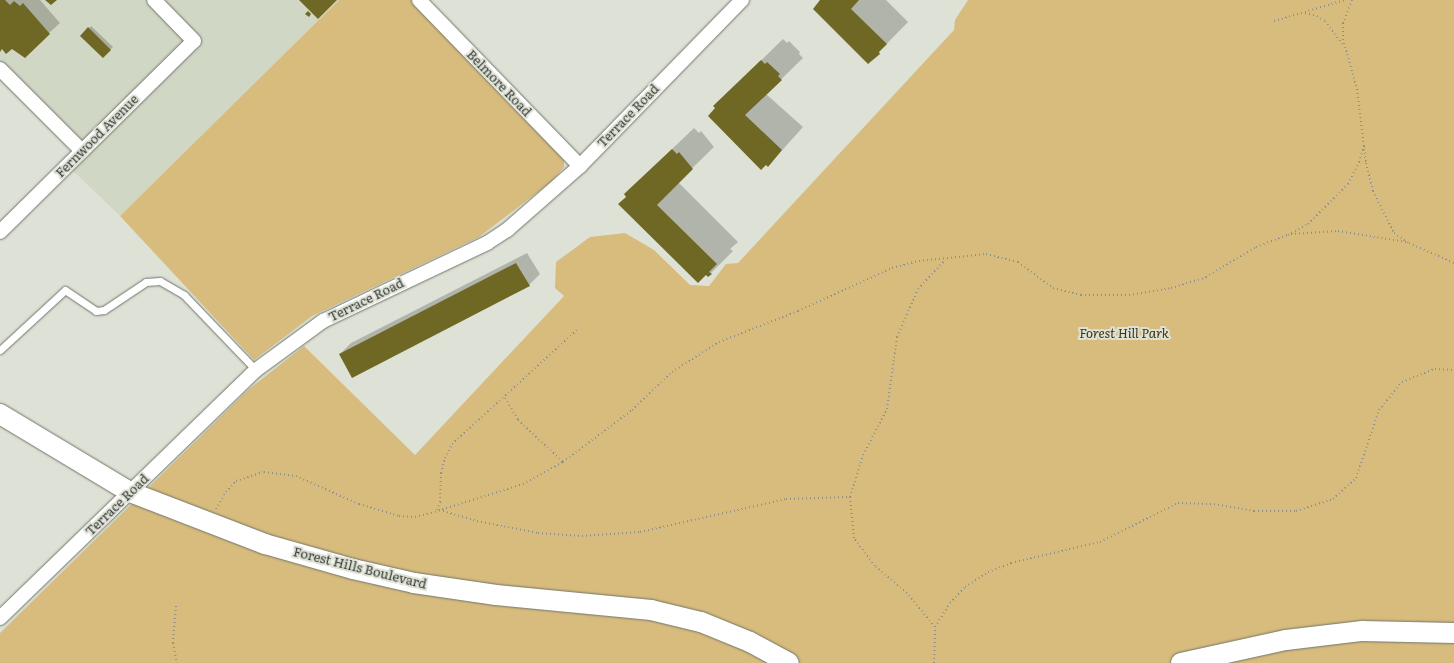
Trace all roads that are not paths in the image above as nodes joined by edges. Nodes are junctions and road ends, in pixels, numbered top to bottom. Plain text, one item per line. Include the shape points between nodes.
1 (154, 0) edge
2 (419, 0) edge
3 (733, 3) edge
4 (0, 69) edge
5 (82, 151) junction
6 (580, 166) junction
7 (0, 232) edge
8 (0, 350) edge
9 (256, 370) junction
10 (0, 414) edge
11 (130, 492) junction
12 (0, 618) edge
13 (1454, 633) edge
14 (789, 663) edge
15 (1182, 663) edge

1 - 5 street, Fernwood Avenue via 194,41
2 - 6 street, Belmore Road
3 - 6 street, Terrace Road
4 - 5 street
5 - 7 street, Fernwood Avenue
6 - 9 street, Terrace Road via 507,230 487,243 323,321
8 - 9 lane via 65,290 96,311 104,310 146,282 160,281 184,295
9 - 11 street, Terrace Road
10 - 11 street, Forest Hills Boulevard
11 - 12 street, Terrace Road
11 - 14 street, Forest Hills Boulevard via 211,524 301,554 414,583 496,595 651,610 701,622 750,642
13 - 15 street via 1362,631 1286,640

